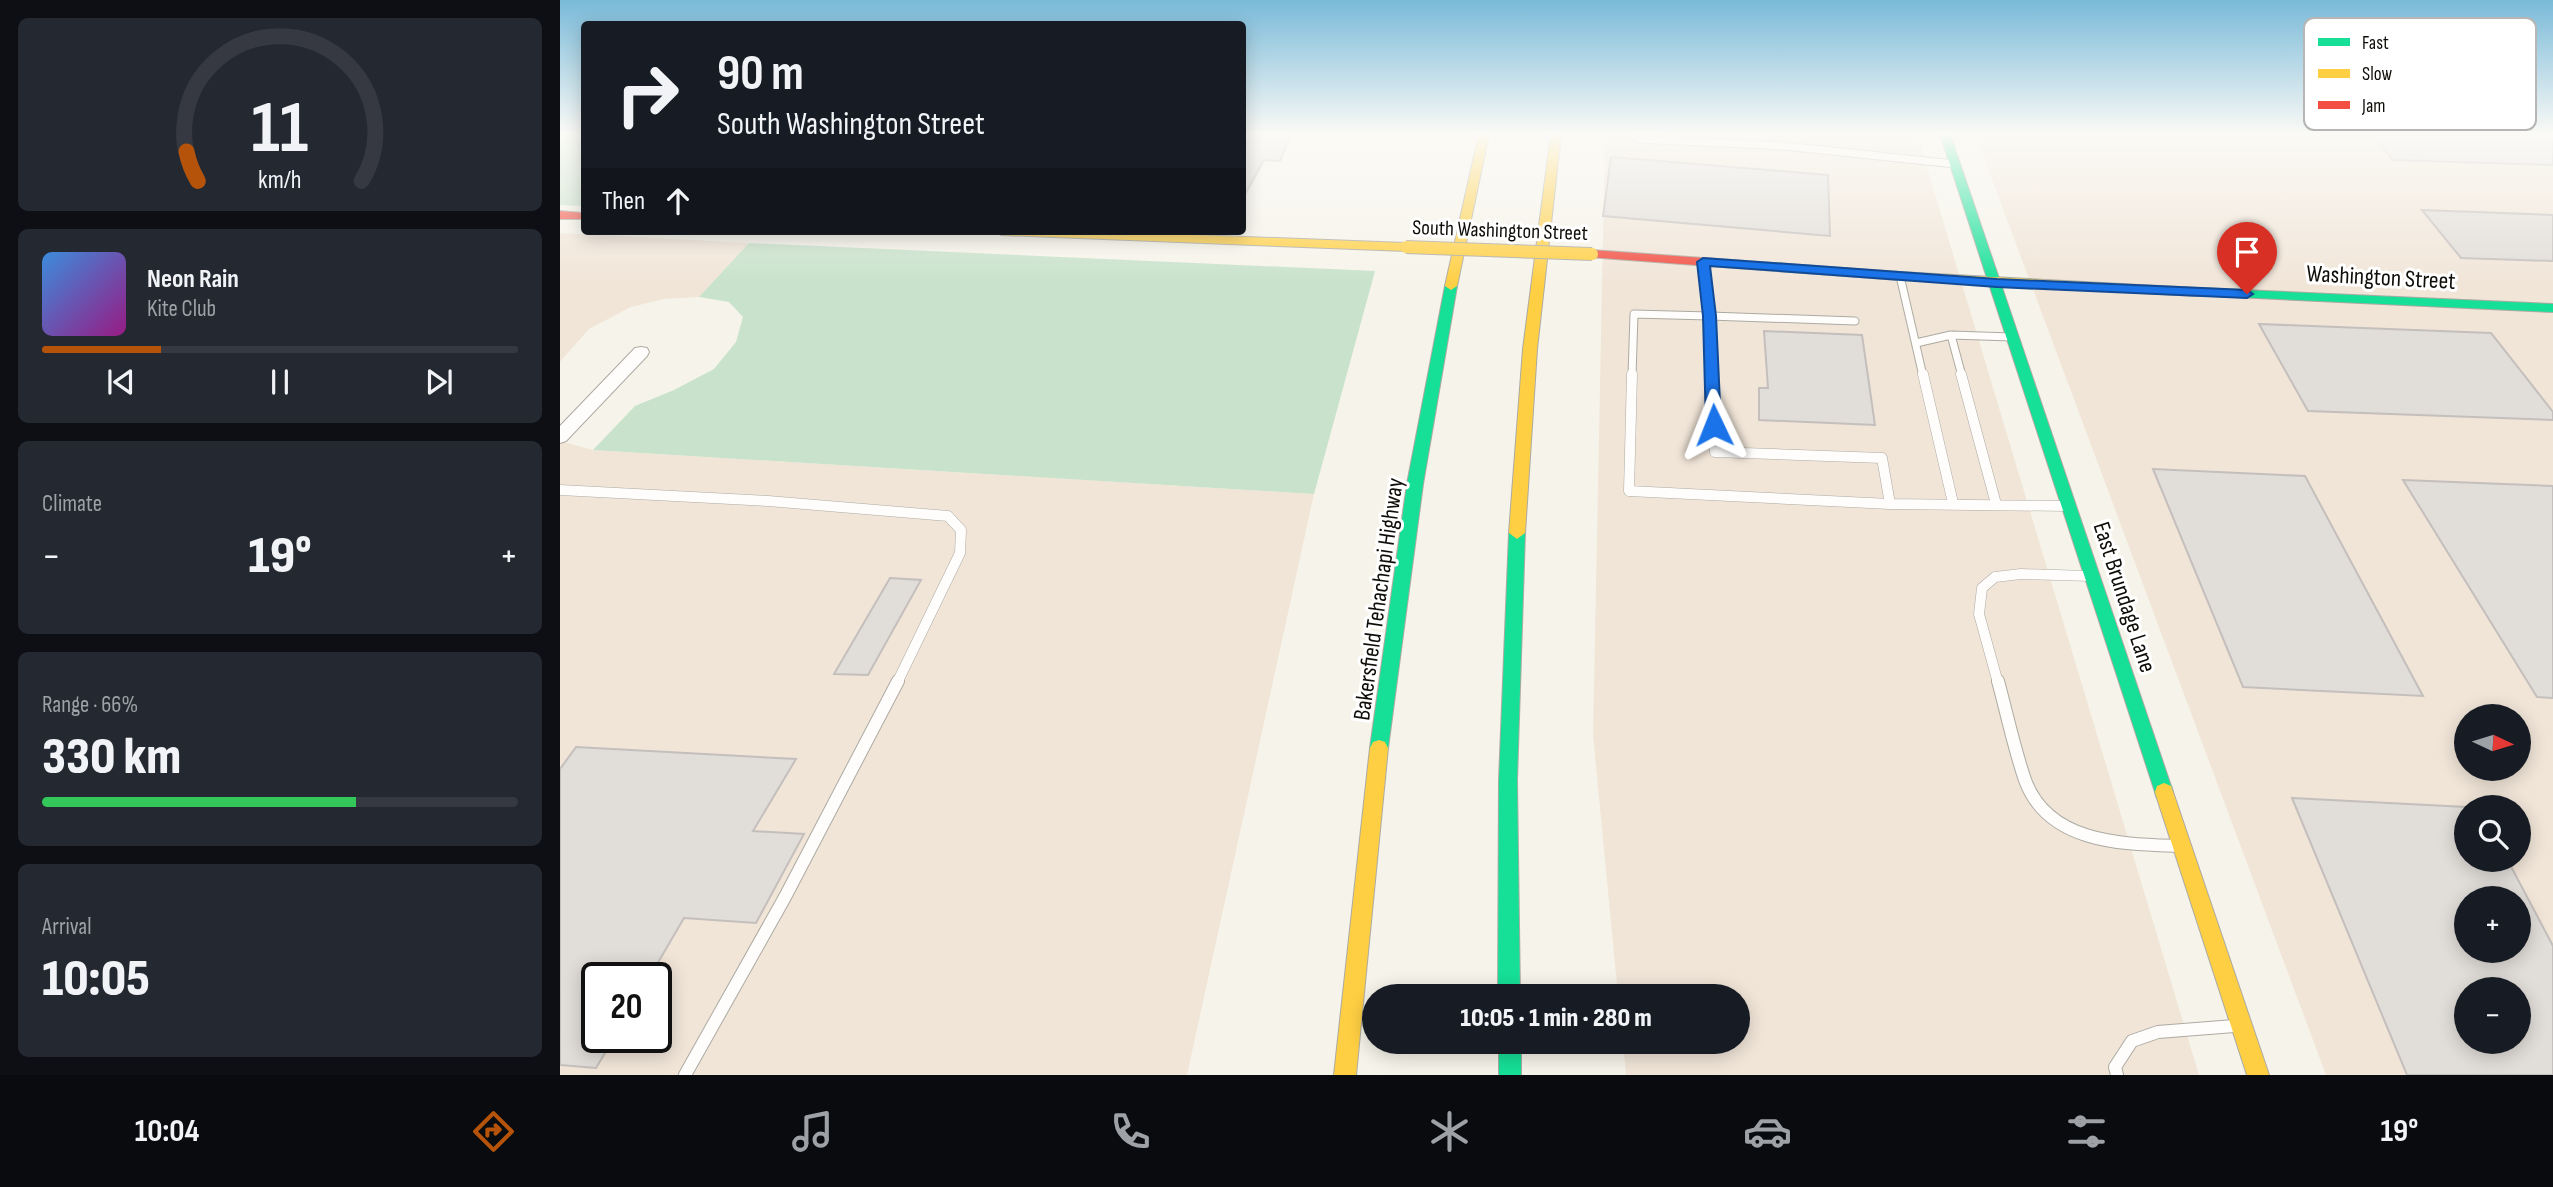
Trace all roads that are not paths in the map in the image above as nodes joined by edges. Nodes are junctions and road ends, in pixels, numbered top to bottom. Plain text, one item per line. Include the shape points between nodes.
1 (1472, 184) edge
2 (1550, 184) edge
3 (1962, 184) edge
4 (560, 215) edge
5 (581, 216) edge
6 (1102, 235) edge
7 (1703, 262) junction
8 (1900, 276) junction
9 (1997, 283) junction
10 (2553, 308) edge
11 (1709, 316) junction
12 (1855, 321) dead end
13 (1951, 335) junction
14 (2015, 337) junction
15 (1916, 343) junction
16 (641, 352) dead end
17 (560, 437) edge
18 (560, 490) edge
19 (1953, 503) junction
20 (1890, 504) junction
21 (1996, 504) junction
22 (2070, 506) junction
23 (2094, 576) junction
24 (2183, 846) junction
25 (1509, 984) edge
26 (1353, 987) junction
27 (2242, 1025) junction
28 (1510, 1054) edge
29 (685, 1075) edge
30 (1334, 1075) edge
31 (1345, 1075) edge
32 (1510, 1075) edge
33 (2117, 1075) edge
34 (2259, 1075) edge

1 - 26 main road, Bakersfield Tehachapi Highway via 1429,401 1393,639
2 - 25 main road via 1525,411 1514,598 1506,829
3 - 9 main road, East Brundage Lane
4 - 5 main road
6 - 7 main road, South Washington Street, bridge
7 - 8 main road, South Washington Street
7 - 11 lane
8 - 9 main road, South Washington Street
8 - 15 lane
9 - 10 main road, Washington Street
9 - 14 main road, East Brundage Lane
11 - 12 lane
11 - 20 lane via 1715,452 1882,457
11 - 20 lane via 1634,314 1629,491
13 - 14 lane
13 - 15 lane
13 - 21 lane
14 - 22 main road, East Brundage Lane
15 - 19 lane
16 - 17 street
18 - 29 lane via 948,516 961,530 960,553 901,676
19 - 20 lane
19 - 21 lane
21 - 22 lane
22 - 23 main road, East Brundage Lane
23 - 24 main road, East Brundage Lane
23 - 24 lane via 2021,574 1994,577 1982,588 1979,614 2026,782 2037,805 2057,823 2088,837
24 - 27 main road, East Brundage Lane
26 - 30 main road
26 - 31 main road, Bakersfield Tehachapi Highway
27 - 33 lane via 2158,1032 2132,1041 2115,1067
27 - 34 main road, East Brundage Lane
28 - 32 main road

